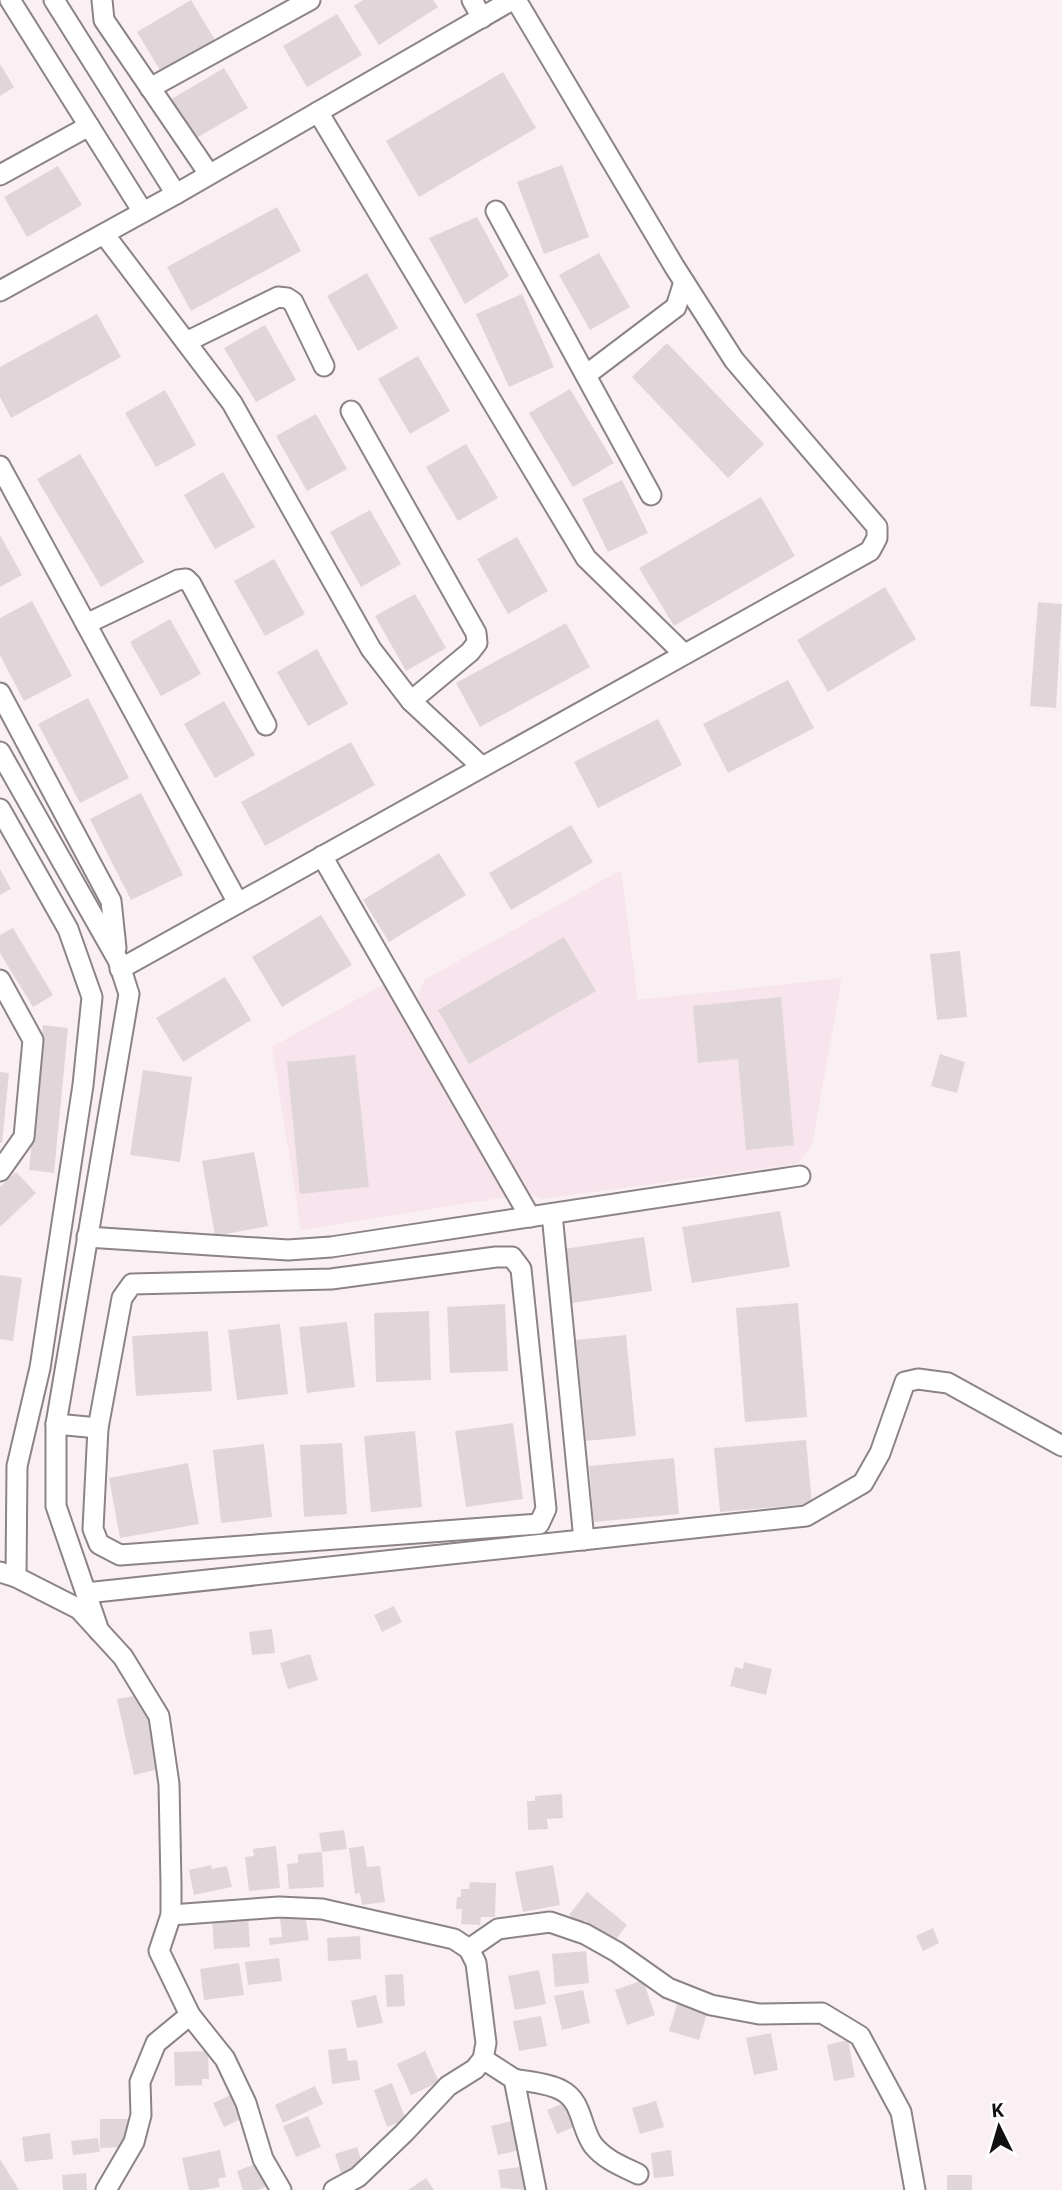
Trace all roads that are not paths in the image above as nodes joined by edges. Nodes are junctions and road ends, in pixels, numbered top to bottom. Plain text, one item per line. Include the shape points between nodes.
1 (10, 0) edge
2 (54, 0) edge
3 (102, 0) edge
4 (310, 0) edge
5 (472, 0) edge
6 (514, 0) edge
7 (482, 18) junction
8 (150, 88) junction
9 (318, 112) junction
10 (89, 126) junction
11 (209, 174) junction
12 (0, 175) edge
13 (176, 194) junction
14 (496, 211) dead end
15 (144, 212) junction
16 (104, 234) junction
17 (684, 282) junction
18 (0, 291) edge
19 (186, 342) junction
20 (324, 366) dead end
21 (586, 375) junction
22 (351, 411) dead end
23 (0, 466) edge
24 (651, 495) dead end
25 (86, 624) junction
26 (684, 654) junction
27 (0, 693) edge
28 (411, 701) junction
29 (266, 725) dead end
30 (0, 752) edge
31 (481, 766) junction
32 (0, 808) edge
33 (322, 856) junction
34 (238, 903) junction
35 (119, 964) junction
36 (0, 980) edge
37 (0, 1171) edge
38 (800, 1177) dead end
39 (552, 1214) junction
40 (530, 1217) junction
41 (88, 1237) junction
42 (331, 1247) junction
43 (331, 1279) junction
44 (56, 1424) junction
45 (98, 1428) junction
46 (1062, 1446) edge
47 (584, 1540) junction
48 (8, 1574) edge
49 (86, 1593) junction
50 (99, 1631) junction
51 (171, 1915) junction
52 (469, 1949) junction
53 (190, 2015) junction
54 (483, 2059) junction
55 (514, 2079) junction
56 (638, 2174) dead end
57 (106, 2190) edge
58 (281, 2190) edge
59 (334, 2190) edge
60 (536, 2190) edge
61 (915, 2190) edge

1 - 10 street
2 - 13 street
3 - 8 street via 104,20
4 - 8 street
5 - 7 street
6 - 7 street
6 - 17 street
7 - 9 street
8 - 11 street
9 - 11 street
9 - 26 street via 586,558
10 - 12 street
10 - 15 street
11 - 13 street
13 - 15 street
14 - 21 street
15 - 16 street
16 - 18 street
16 - 19 street
17 - 21 street via 676,307
17 - 26 street via 734,360 877,527 877,538 870,551
19 - 20 street via 278,297 287,298
19 - 28 street via 232,403 371,649
21 - 24 street
22 - 28 street via 476,633 477,643 470,652
23 - 25 street
25 - 29 street via 186,579
25 - 34 street
26 - 31 street
27 - 35 street via 111,901
28 - 31 street
30 - 35 street
31 - 33 street
32 - 48 street via 68,929 92,997 40,1368 17,1466
33 - 34 street
33 - 40 street
34 - 35 street
35 - 41 street via 129,994
36 - 37 street via 33,1040 24,1137
38 - 39 street
39 - 40 street
39 - 47 street
40 - 42 street
41 - 42 street via 288,1250
41 - 44 street
42 - 43 street
43 - 45 street via 132,1284 122,1297
43 - 45 street via 512,1257 521,1269 545,1493 546,1509 539,1524 120,1555 99,1544 93,1529
44 - 45 street
44 - 49 street via 56,1506
46 - 47 street via 948,1384 918,1379 905,1382 880,1454 863,1483 806,1516
47 - 49 street
48 - 50 street via 79,1609
49 - 50 street
50 - 51 street via 122,1657 159,1716 169,1784
51 - 52 street via 279,1907 322,1909 454,1939
51 - 53 street via 159,1951
52 - 54 street via 476,1963 486,2043
52 - 61 street via 498,1929 550,1922 585,1934 668,1988 711,2005 759,2014 822,2012 860,2036 901,2112
53 - 57 street via 156,2043 139,2082 141,2115 134,2141
53 - 58 street via 225,2059 246,2102 263,2159
54 - 55 street
54 - 59 street via 448,2086 358,2177
55 - 56 street via 568,2094 595,2147 607,2159
55 - 60 street

